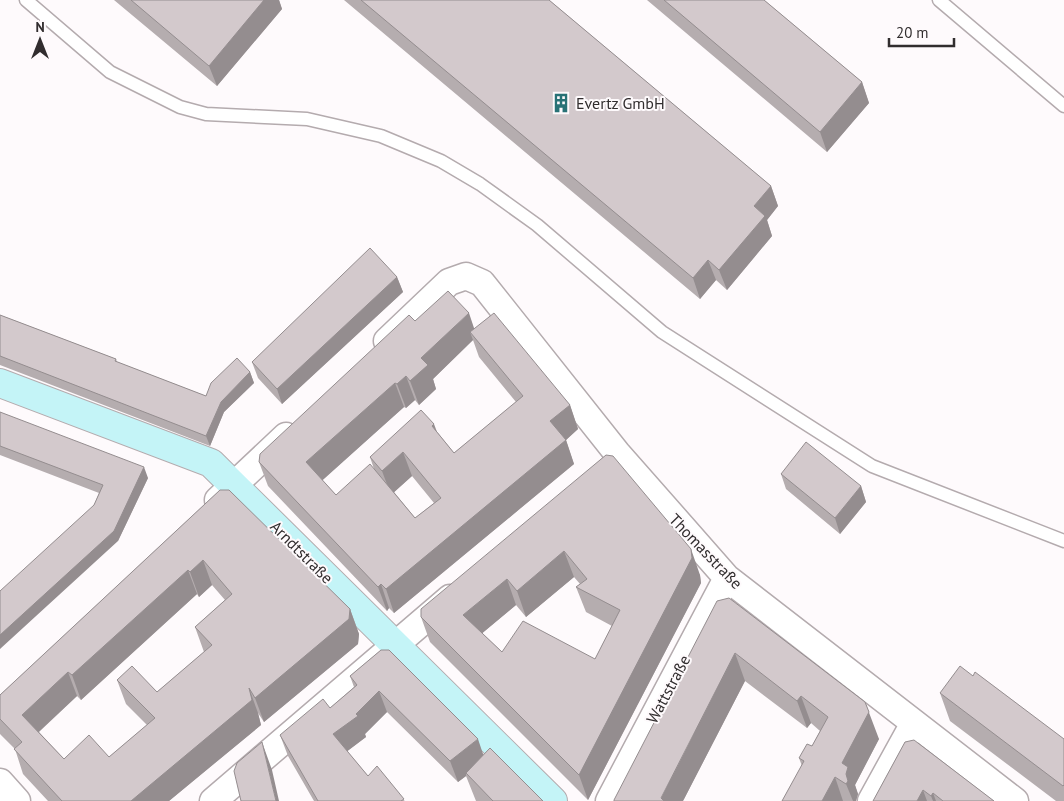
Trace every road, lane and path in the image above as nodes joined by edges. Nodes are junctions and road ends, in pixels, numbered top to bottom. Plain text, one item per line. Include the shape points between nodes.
1 (26, 0) edge
2 (939, 0) edge
3 (1064, 106) edge
4 (371, 356) edge
5 (0, 383) edge
6 (300, 422) edge
7 (235, 485) junction
8 (198, 519) edge
9 (1064, 541) edge
10 (727, 578) junction
11 (469, 581) edge
12 (396, 645) junction
13 (914, 723) junction
14 (0, 782) edge
15 (219, 799) edge
16 (17, 801) edge
17 (553, 801) edge
18 (609, 801) edge
19 (871, 801) edge
20 (1015, 801) edge

1 - 9 lane via 110,72 180,107 206,114 307,119 381,136 441,161 480,184 536,225 662,332 872,466
2 - 3 lane
4 - 10 street, Thomasstraße via 449,282 466,276 482,283 609,460
5 - 7 street, Arndtstraße via 210,463
6 - 7 street
7 - 8 street
7 - 12 street, Arndtstraße
10 - 13 street, Thomasstraße
10 - 18 street, Wattstraße
11 - 12 street
12 - 15 street
12 - 17 street, Arndtstraße
13 - 19 street
13 - 20 street, Thomasstraße
14 - 16 street

